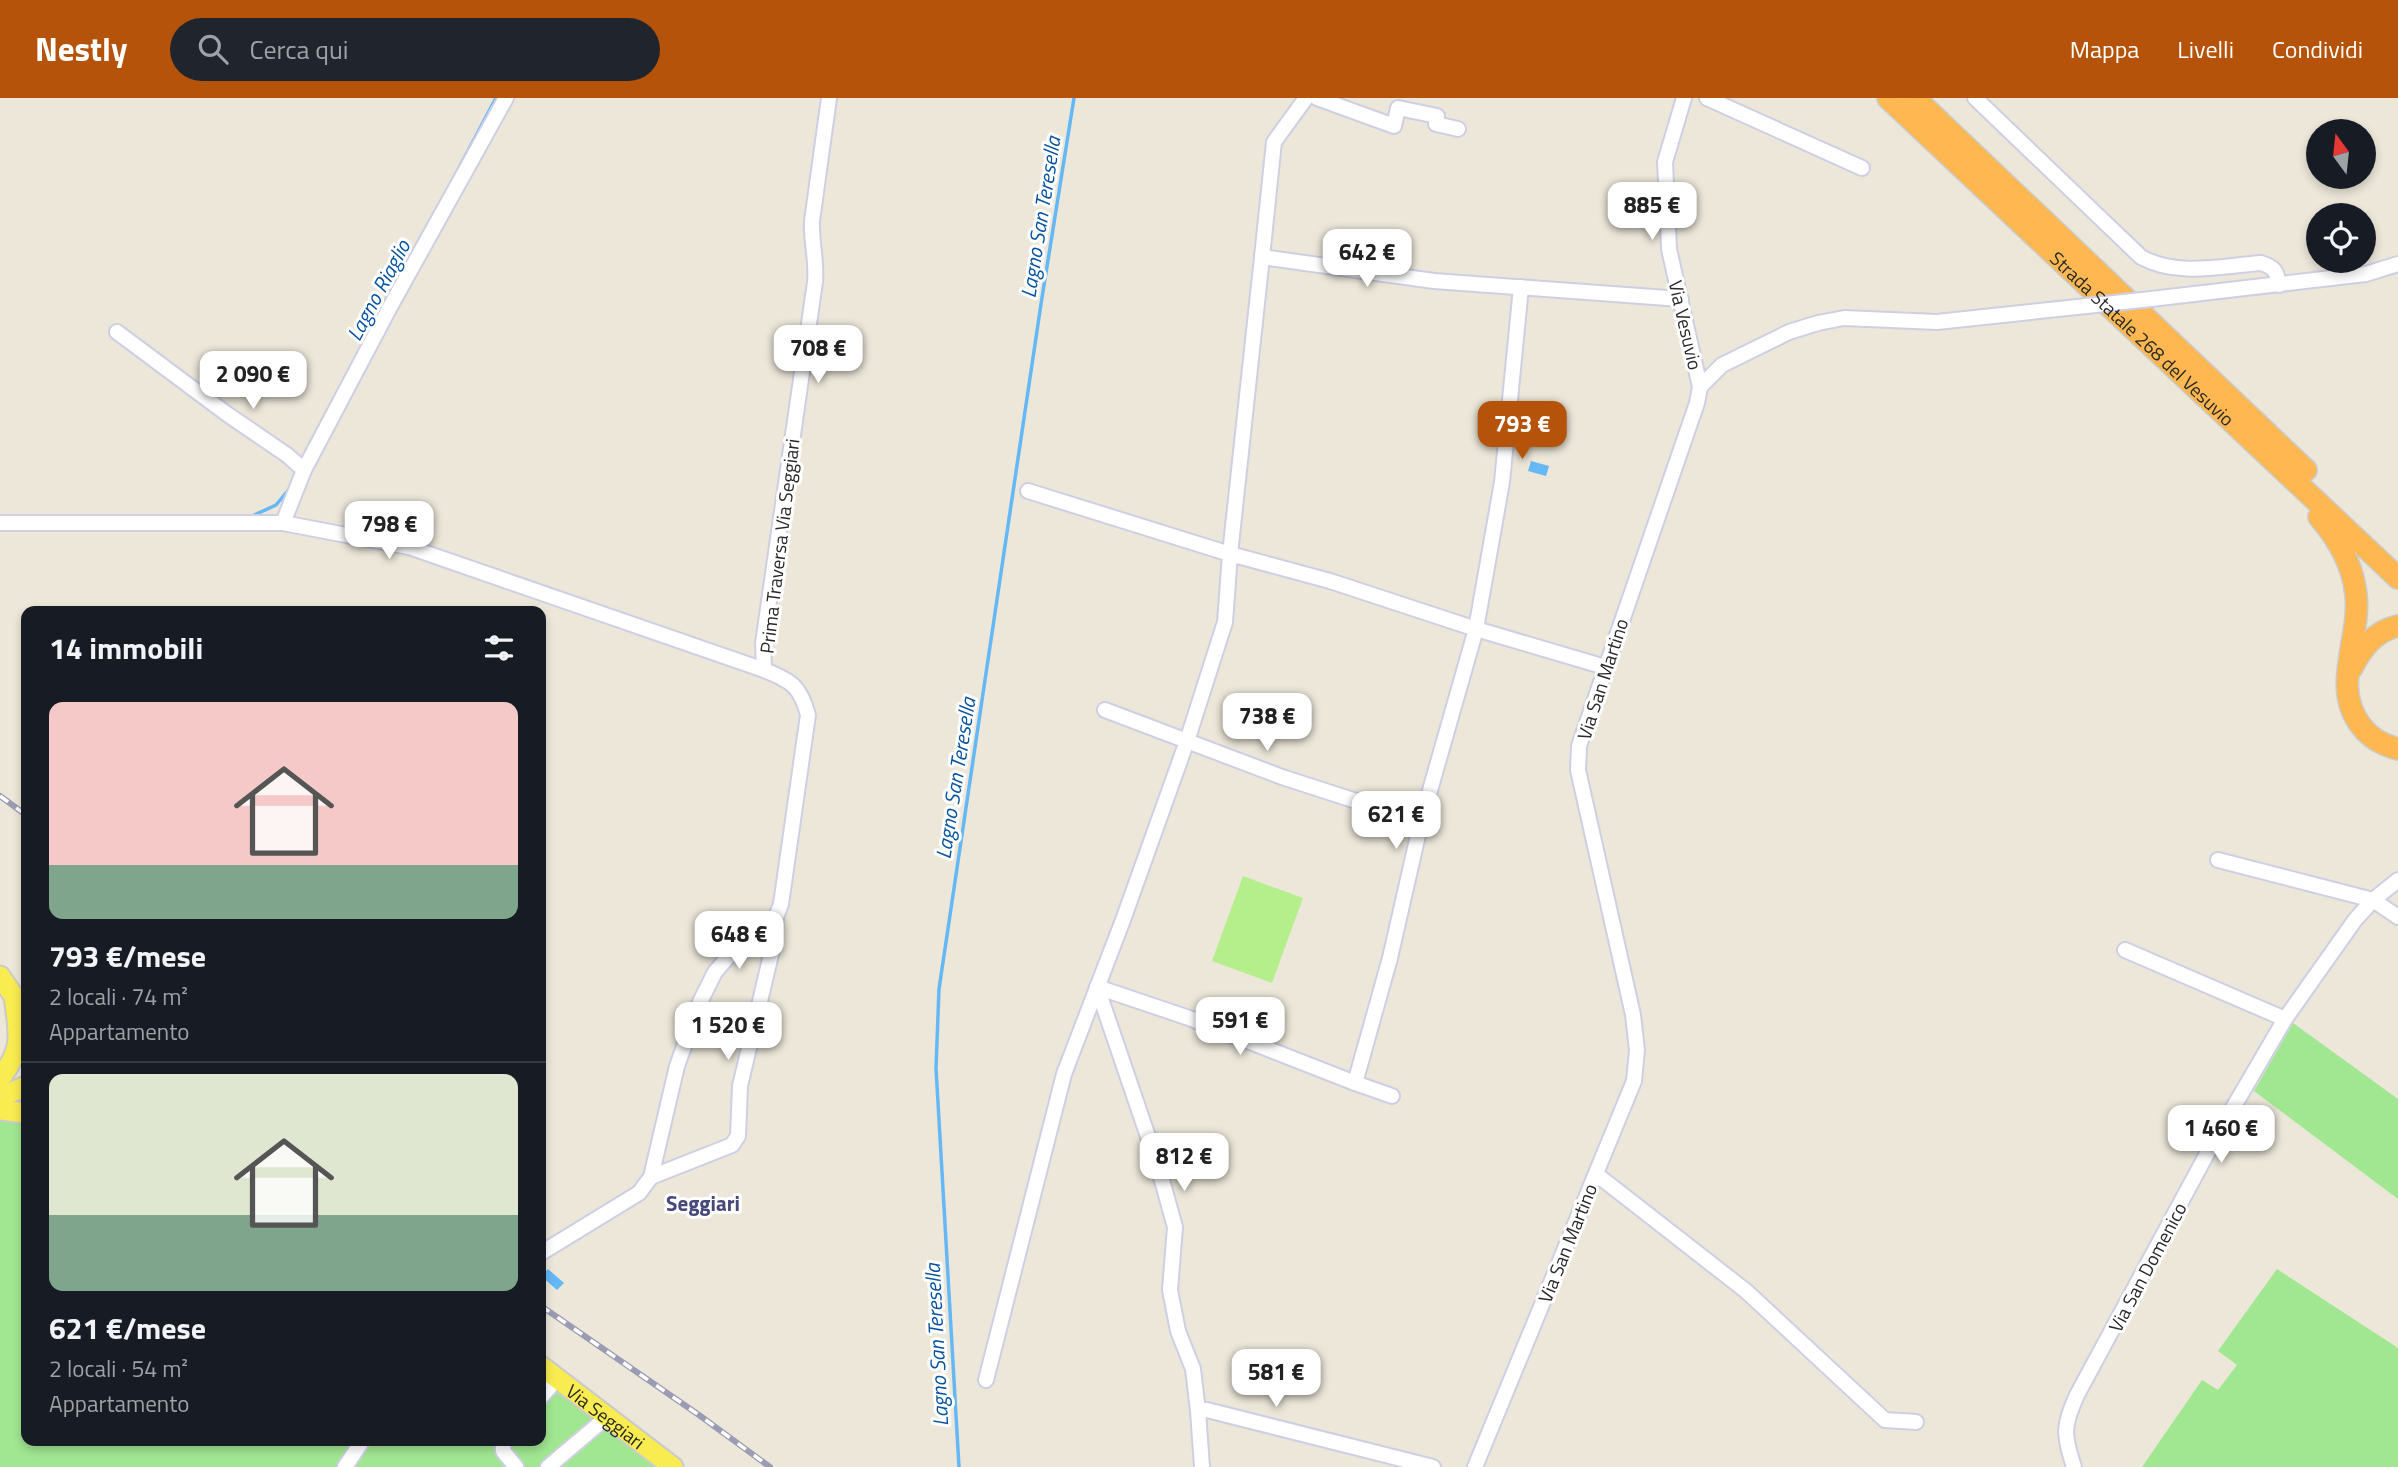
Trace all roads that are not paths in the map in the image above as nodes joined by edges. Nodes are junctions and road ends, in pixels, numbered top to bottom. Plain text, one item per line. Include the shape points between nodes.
1 (506, 98) edge
2 (829, 98) edge
3 (1306, 98) edge
4 (1317, 98) edge
5 (1684, 98) edge
6 (1707, 98) edge
7 (1888, 98) edge
8 (1915, 98) edge
9 (1975, 98) edge
10 (1458, 129) dead end
11 (1862, 168) dead end
12 (1262, 257) junction
13 (2398, 264) edge
14 (2279, 285) junction
15 (1521, 288) junction
16 (1681, 299) junction
17 (117, 332) dead end
18 (1700, 387) junction
19 (2279, 465) junction
20 (304, 470) junction
21 (1028, 491) dead end
22 (0, 523) edge
23 (283, 523) junction
24 (1230, 554) junction
25 (2398, 559) edge
26 (2398, 578) edge
27 (2398, 626) edge
28 (1476, 629) junction
29 (1605, 667) junction
30 (764, 670) junction
31 (2347, 676) junction
32 (1105, 710) dead end
33 (1187, 741) junction
34 (2398, 749) edge
35 (1421, 822) junction
36 (2218, 860) dead end
37 (2398, 880) edge
38 (2373, 900) junction
39 (776, 917) junction
40 (2398, 917) edge
41 (2125, 950) dead end
42 (0, 976) edge
43 (1097, 987) junction
44 (14, 998) junction
45 (21, 1008) edge
46 (2286, 1019) junction
47 (0, 1079) edge
48 (1355, 1083) junction
49 (21, 1088) edge
50 (1392, 1096) dead end
51 (0, 1097) edge
52 (0, 1110) edge
53 (21, 1112) edge
54 (1596, 1174) junction
55 (651, 1177) junction
56 (546, 1250) edge
57 (546, 1370) edge
58 (557, 1379) junction
59 (986, 1381) dead end
60 (546, 1391) edge
61 (1198, 1411) junction
62 (607, 1417) junction
63 (1916, 1422) dead end
64 (359, 1446) edge
65 (503, 1446) edge
66 (345, 1467) edge
67 (516, 1467) edge
68 (548, 1467) edge
69 (673, 1467) edge
70 (1202, 1467) edge
71 (1433, 1467) edge
72 (1475, 1467) edge
73 (2074, 1467) edge

1 - 20 street
2 - 30 street, Prima Traversa Via Seggiari via 811,221 815,282 763,643
3 - 12 street via 1274,142
4 - 10 street via 1394,126 1398,108 1437,116 1436,124
5 - 16 street, Via Vesuvio via 1665,162 1670,249
6 - 11 street
7 - 19 highway, Strada Statale 268 del Vesuvio
8 - 25 highway, Strada Statale 268 del Vesuvio
9 - 14 street via 2141,257 2180,268 2261,263 2277,273
12 - 15 street
12 - 24 street
13 - 14 street via 2366,274
14 - 18 street, bridge via 1937,322 1844,318 1789,332 1722,365
15 - 16 street
15 - 28 street via 1502,482
16 - 18 street, Via Vesuvio
17 - 20 street
18 - 29 street, Via San Martino
19 - 26 highway, Strada Statale 268 del Vesuvio
19 - 31 highway via 2329,529 2350,571 2356,595
20 - 23 street
21 - 24 street
22 - 23 street
23 - 30 street via 409,547
24 - 28 street
24 - 33 street via 1225,622
27 - 31 highway via 2364,646
28 - 29 street
28 - 35 street
29 - 54 street, Via San Martino via 1579,746 1578,769 1637,1050 1634,1081
30 - 39 street, Prima Traversa Via Seggiari via 794,685 808,715
31 - 34 highway via 2348,699 2358,722 2379,742
32 - 33 street
33 - 35 street
33 - 43 street
35 - 48 street
36 - 38 street
37 - 38 street, Via San Domenico
38 - 40 street
38 - 46 street, Via San Domenico
39 - 55 street via 729,956 700,1002 677,1066
39 - 55 street, Prima Traversa Via Seggiari via 740,1086 737,1136 732,1145
41 - 46 street
42 - 44 main road
43 - 48 street
43 - 59 street via 1064,1074
43 - 61 street via 1175,1227 1170,1290 1178,1331 1193,1369
44 - 45 main road
44 - 47 main road via 19,1046
46 - 73 street, Via San Domenico via 2216,1137 2077,1395 2065,1431
48 - 50 street
49 - 51 main road
52 - 53 main road
54 - 63 street via 1746,1291 1885,1420
54 - 72 street, Via San Martino
55 - 56 street via 639,1193
57 - 58 main road, Via Seggiari
58 - 60 street
58 - 62 main road, Via Seggiari
61 - 70 street
61 - 71 street
62 - 68 street
62 - 69 main road, Via Seggiari
64 - 66 street
65 - 67 street

